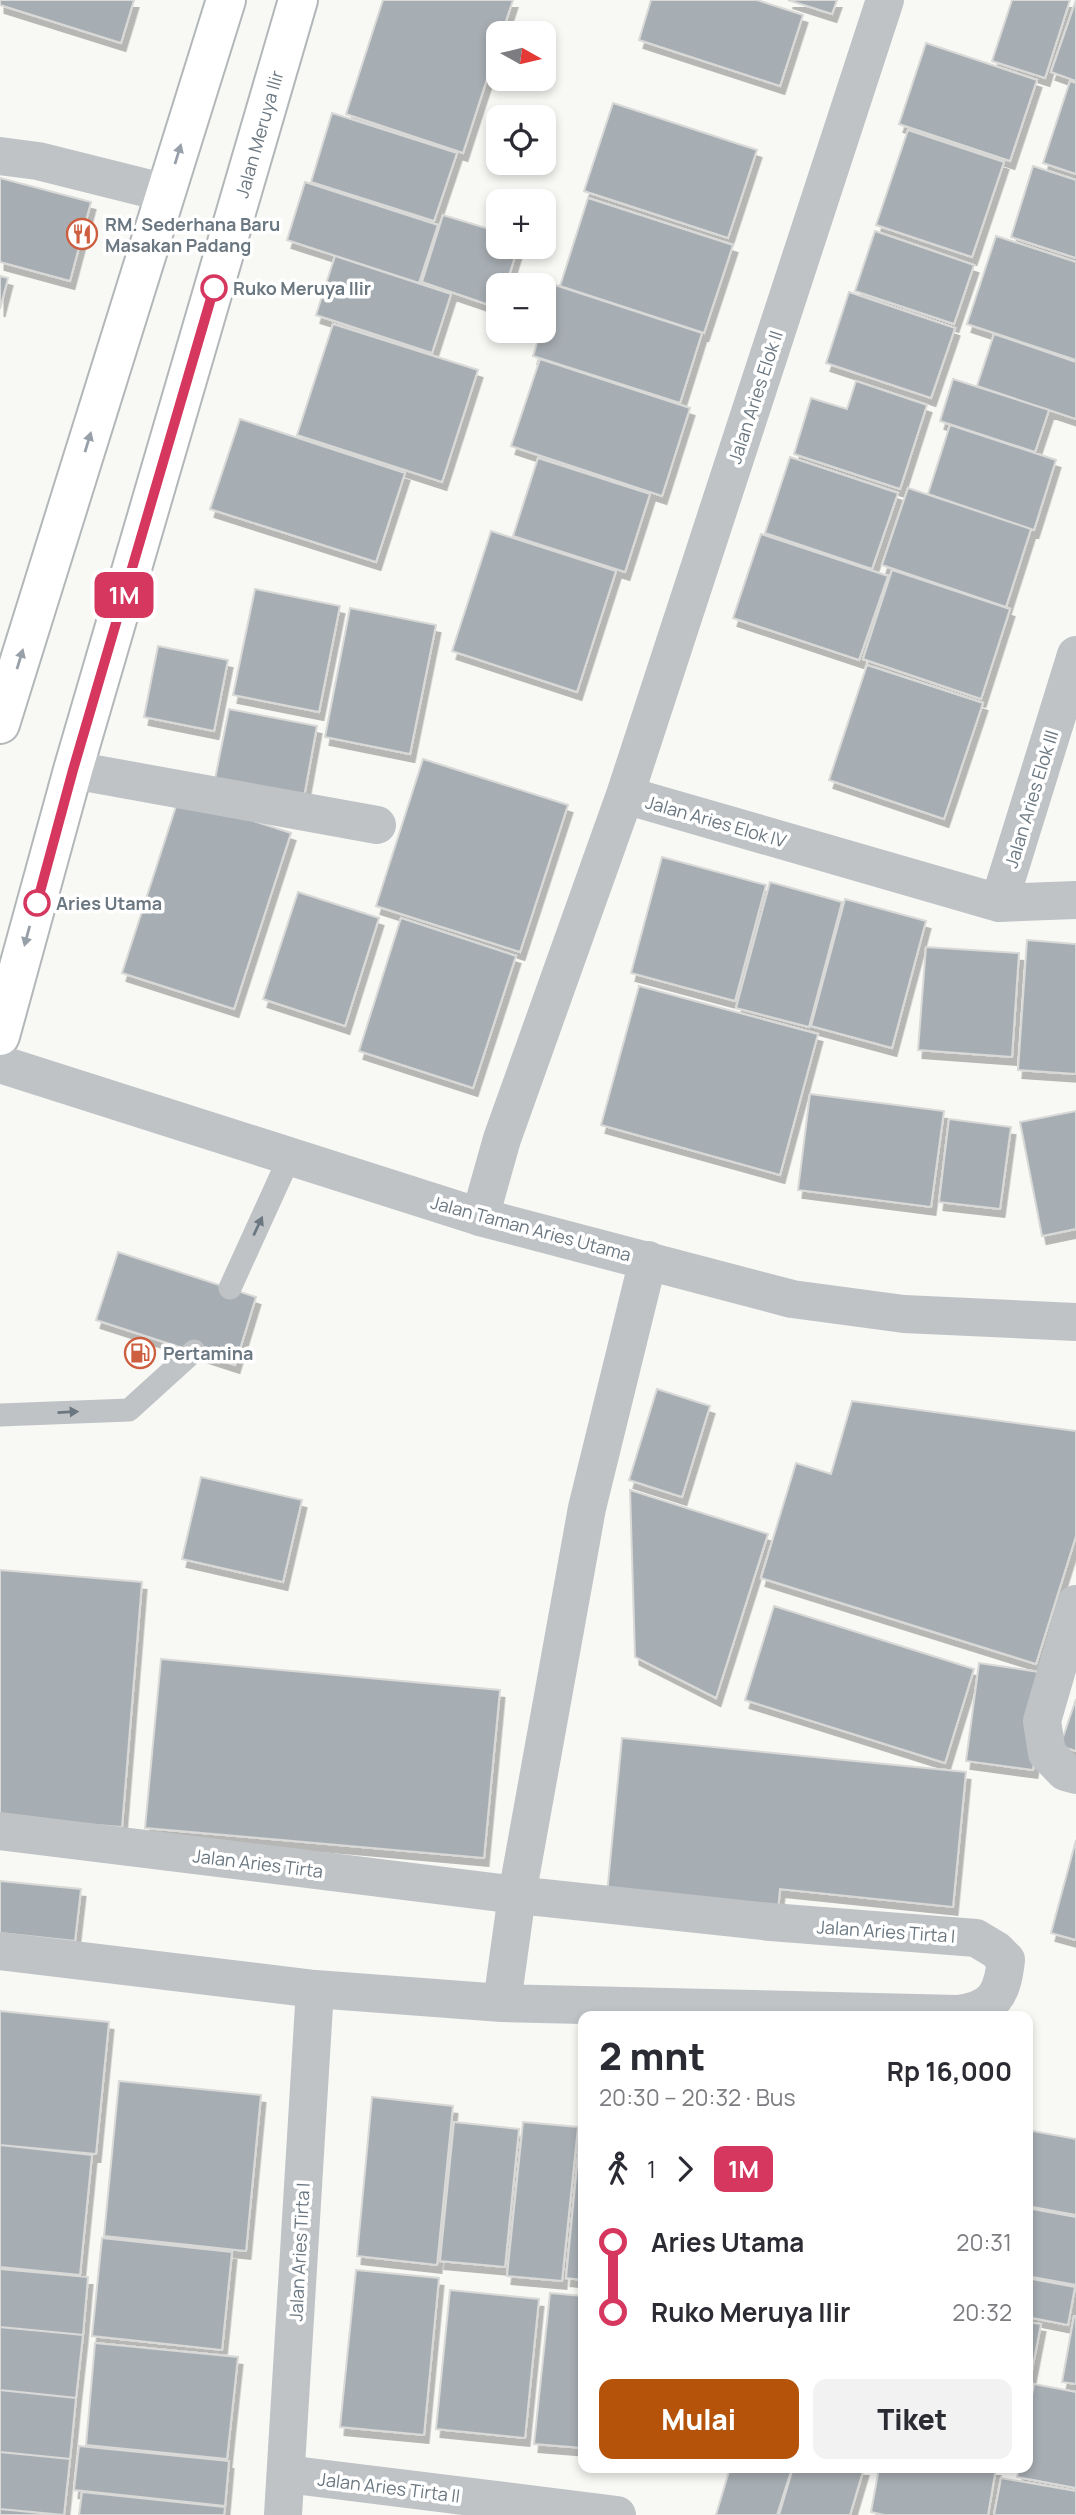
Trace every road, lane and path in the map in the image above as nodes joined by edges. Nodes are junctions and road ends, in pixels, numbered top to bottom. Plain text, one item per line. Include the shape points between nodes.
1 (226, 0) edge
2 (298, 0) edge
3 (885, 0) edge
4 (0, 156) edge
5 (166, 192) junction
6 (1076, 655) edge
7 (0, 724) edge
8 (73, 770) junction
9 (625, 795) junction
10 (377, 825) dead end
11 (1076, 900) edge
12 (999, 903) junction
13 (0, 1036) edge
14 (0, 1064) edge
15 (290, 1156) junction
16 (480, 1217) junction
17 (648, 1260) junction
18 (230, 1288) dead end
19 (1076, 1322) edge
20 (194, 1352) dead end
21 (0, 1415) edge
22 (1076, 1604) edge
23 (1076, 1775) edge
24 (0, 1830) edge
25 (517, 1895) junction
26 (0, 1951) edge
27 (315, 1989) junction
28 (502, 2003) junction
29 (834, 2011) edge
30 (977, 2011) edge
31 (286, 2474) junction
32 (283, 2515) edge
33 (618, 2515) edge

5 -> 1 main road
2 - 8 main road, Jalan Meruya Ilir
3 - 9 street, Jalan Aries Elok II
4 - 5 street
7 -> 5 main road
6 - 12 street, Jalan Aries Elok III
8 - 10 street
8 -> 13 main road, Jalan Meruya Ilir
9 - 12 street, Jalan Aries Elok IV
9 - 16 street, Jalan Aries Elok IV via 502,1139
11 - 12 street, Jalan Aries Elok IV
14 - 15 street, Jalan Taman Aries Utama
15 - 16 street, Jalan Taman Aries Utama
18 -> 15 lane
16 - 17 street, Jalan Taman Aries Utama
17 - 19 street, Jalan Taman Aries Utama via 792,1298 904,1314
17 - 25 street via 587,1508
21 -> 20 lane via 129,1410
22 - 23 street via 1042,1721 1047,1753 1065,1772
24 - 25 street, Jalan Aries Tirta
25 - 28 street
25 - 30 street, Jalan Aries Tirta I via 976,1938 1006,1960 1003,1984 990,2003
26 - 27 street
27 - 28 street
27 - 31 street, Jalan Aries Tirta I
28 - 29 street, Jalan Aries Tirta I
31 - 32 street, Jalan Aries Tirta I
31 - 33 street, Jalan Aries Tirta II

